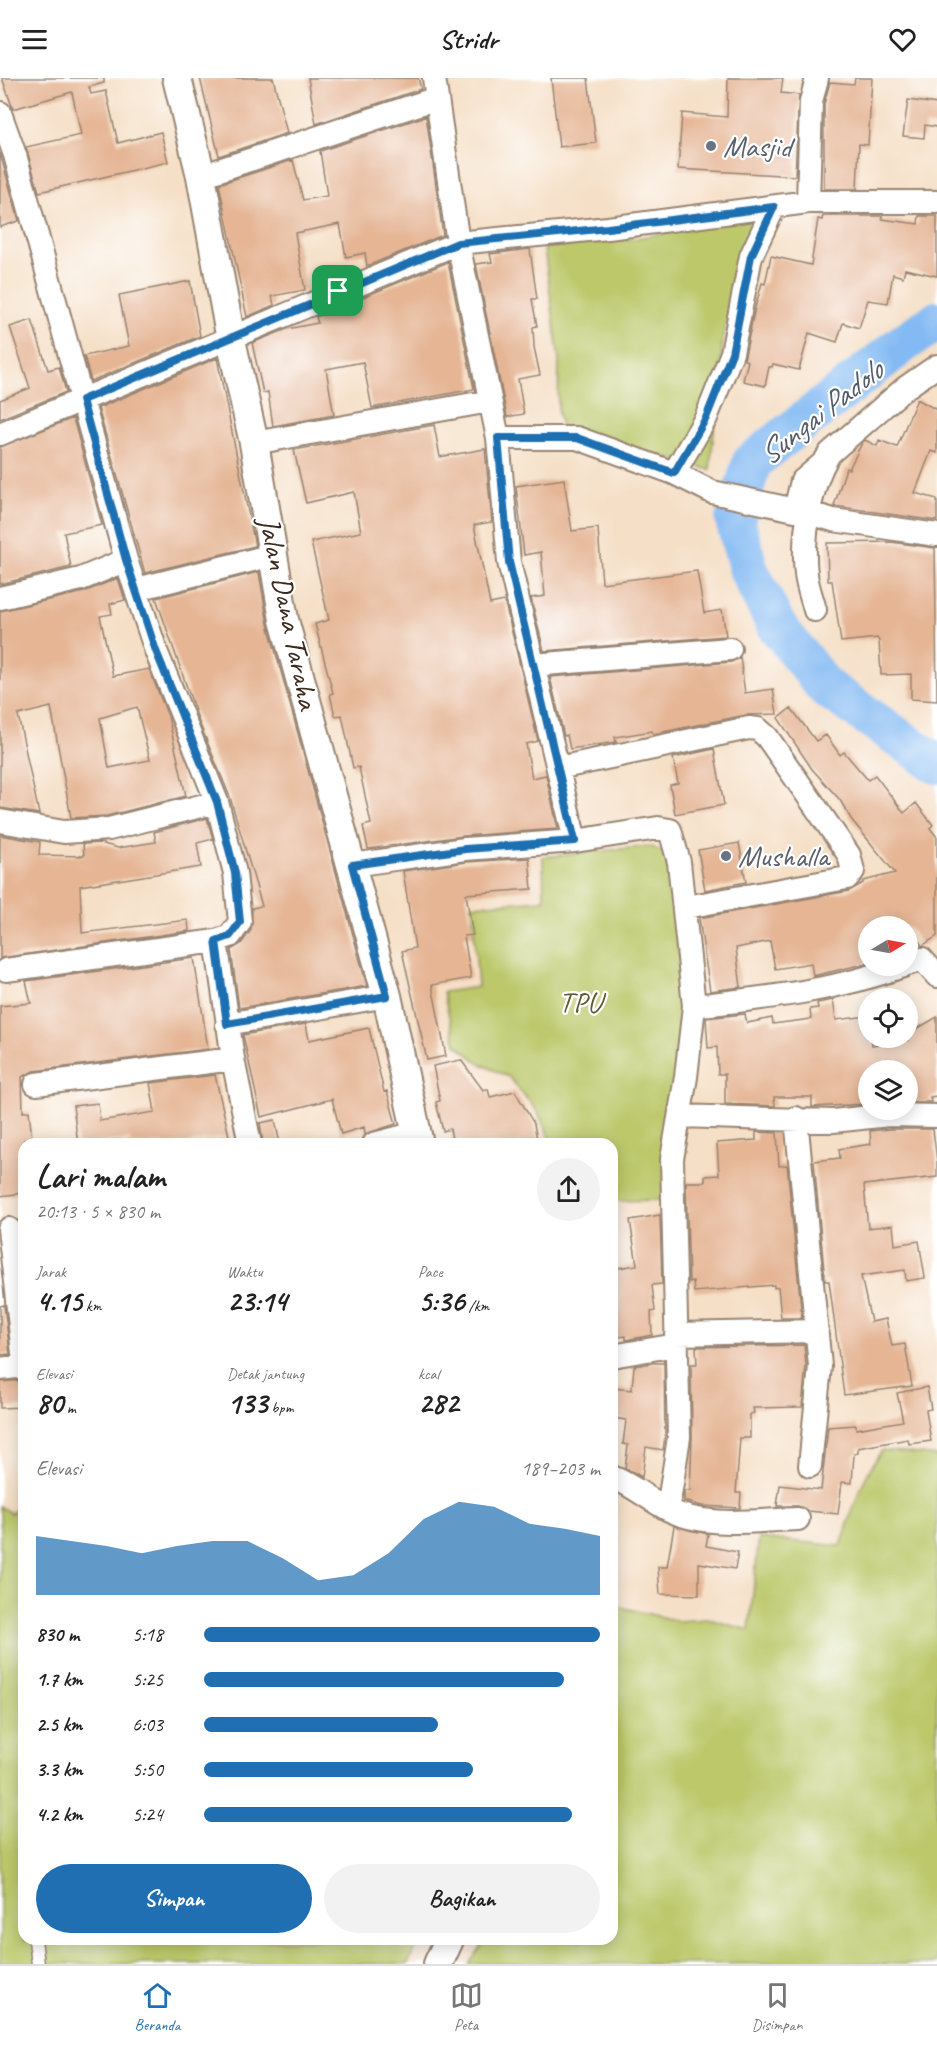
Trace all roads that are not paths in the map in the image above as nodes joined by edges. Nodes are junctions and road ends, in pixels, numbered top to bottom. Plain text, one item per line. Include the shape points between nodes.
1 (177, 78) edge
2 (817, 78) edge
3 (435, 88) edge
4 (0, 113) edge
5 (201, 176) junction
6 (808, 202) junction
7 (937, 202) edge
8 (774, 207) junction
9 (458, 243) junction
10 (231, 340) junction
11 (937, 366) edge
12 (82, 400) junction
13 (490, 401) junction
14 (0, 434) edge
15 (498, 438) junction
16 (254, 443) junction
17 (823, 463) junction
18 (674, 473) junction
19 (810, 513) junction
20 (937, 535) edge
21 (273, 555) junction
22 (126, 560) junction
23 (137, 589) junction
24 (0, 598) edge
25 (815, 610) dead end
26 (730, 649) dead end
27 (533, 665) junction
28 (558, 768) junction
29 (217, 802) junction
30 (0, 821) edge
31 (575, 841) junction
32 (352, 865) junction
33 (686, 907) junction
34 (216, 941) junction
35 (918, 960) edge
36 (6, 970) dead end
37 (877, 976) edge
38 (937, 976) edge
39 (387, 996) junction
40 (694, 1006) junction
41 (227, 1024) junction
42 (233, 1059) junction
43 (36, 1084) dead end
44 (680, 1116) junction
45 (937, 1116) edge
46 (796, 1118) junction
47 (249, 1138) edge
48 (418, 1138) edge
49 (11, 1229) edge
50 (18, 1302) edge
51 (817, 1331) junction
52 (676, 1339) junction
53 (618, 1354) edge
54 (18, 1365) edge
55 (0, 1369) edge
56 (810, 1466) dead end
57 (618, 1480) edge
58 (668, 1509) junction
59 (798, 1519) dead end
60 (36, 1945) edge
61 (447, 1945) edge
62 (38, 1964) edge
63 (438, 1964) edge

1 - 5 street, Jalan Dana Taraha
2 - 6 street via 811,102
3 - 5 street
3 - 9 street
4 - 12 street
5 - 10 street, Jalan Dana Taraha
6 - 7 street
6 - 8 street
8 - 9 street
8 - 18 street via 751,256 732,353 706,418
9 - 10 street via 338,291
9 - 13 street
10 - 12 street
10 - 16 street, Jalan Dana Taraha
11 - 17 street via 904,388
12 - 14 street
12 - 22 street
13 - 15 street
13 - 16 street
15 - 18 street via 577,438
15 - 27 street via 509,562
16 - 21 street, Jalan Dana Taraha
17 - 18 street via 802,481 795,510 712,492
17 - 19 street
19 - 20 street
19 - 25 street via 804,543 806,576
21 - 23 street
21 - 32 street, Jalan Dana Taraha via 284,620
22 - 23 street
22 - 24 street via 81,579
23 - 29 street via 156,651
26 - 27 street
27 - 28 street
28 - 31 street
28 - 33 street via 749,729 758,729 767,737 849,855 853,872 847,878
29 - 30 street via 109,829 64,832
29 - 34 street via 235,873 240,922 230,936
31 - 32 street via 465,849
31 - 33 street via 658,828 670,830 680,862
32 - 39 street, Jalan Dana Taraha
33 - 40 street
34 - 36 street
34 - 41 street
35 - 38 street via 922,959
37 - 40 street via 808,992
39 - 41 street
39 - 48 street, Jalan Dana Taraha
40 - 44 street
41 - 42 street
42 - 43 street
42 - 47 street
44 - 46 street
44 - 52 street via 672,1159
45 - 46 street
46 - 51 street
49 - 50 street
51 - 52 street
51 - 56 street via 820,1366
52 - 53 street
52 - 58 street via 679,1437
54 - 55 street
57 - 58 street
58 - 59 street via 714,1522
60 - 62 lane
61 - 63 street

